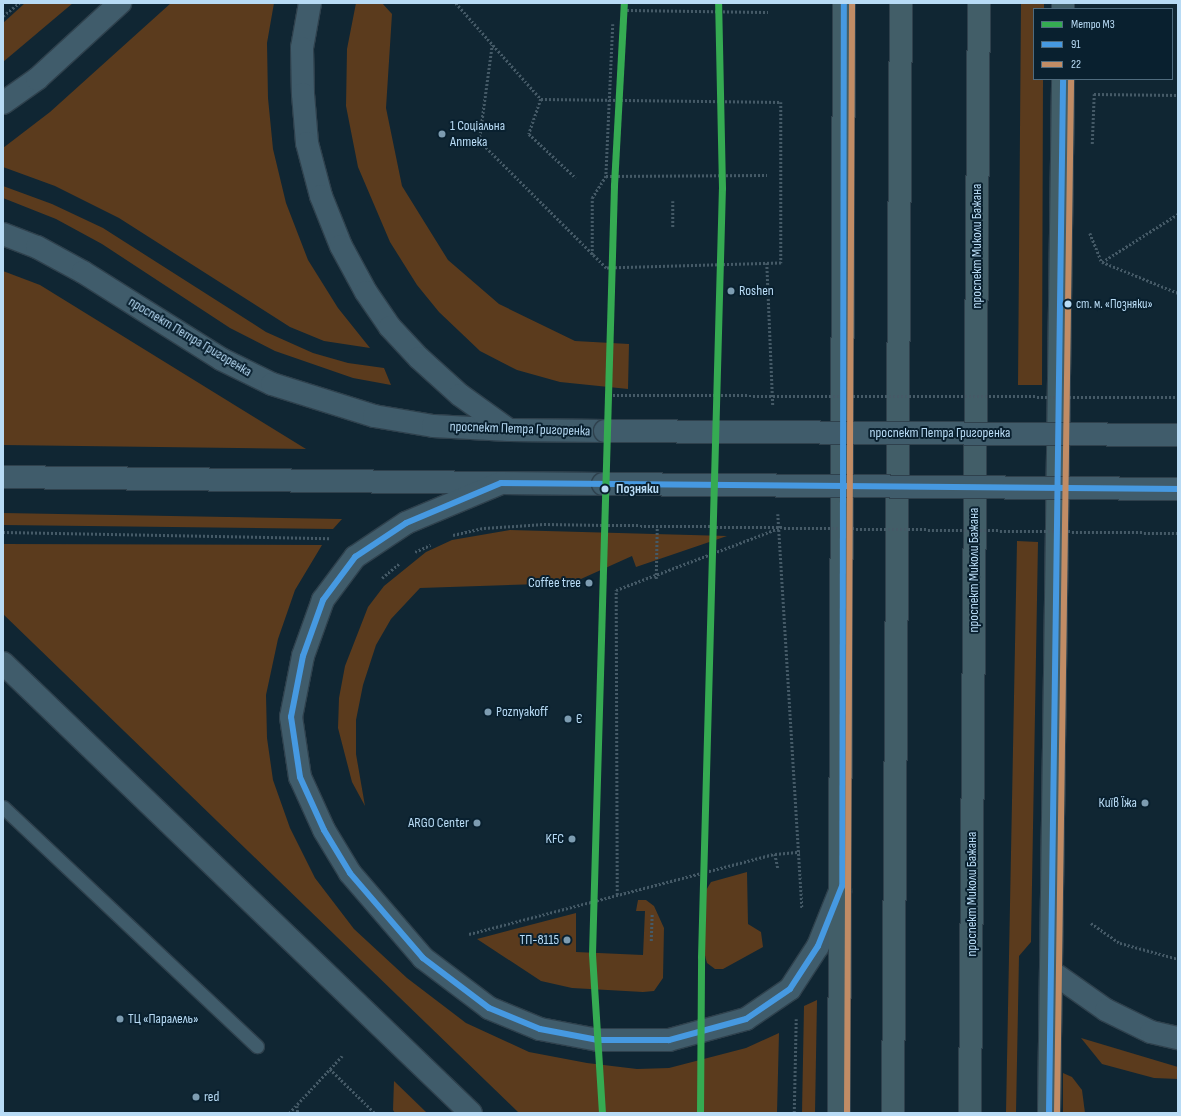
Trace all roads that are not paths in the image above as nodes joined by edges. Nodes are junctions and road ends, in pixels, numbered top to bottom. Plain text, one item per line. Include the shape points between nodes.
1 (120, 3) edge
2 (310, 3) edge
3 (844, 3) edge
4 (901, 3) edge
5 (979, 3) edge
6 (1063, 80) edge
7 (3, 103) edge
8 (3, 234) edge
9 (509, 430) junction
10 (1178, 434) edge
11 (3, 477) edge
12 (501, 483) junction
13 (1178, 489) edge
14 (3, 663) edge
15 (3, 807) edge
16 (842, 886) junction
17 (1052, 972) junction
18 (1178, 1038) edge
19 (258, 1046) dead end
20 (471, 1113) edge
21 (839, 1113) edge
22 (893, 1113) edge
23 (970, 1113) edge
24 (1049, 1113) edge

1 - 7 main road via 37,79
2 - 9 main road via 302,48 302,94 307,143 321,196 341,246 366,292 390,327 460,395
3 - 16 highway
4 - 22 highway
5 - 23 highway, проспект Миколи Бажана
6 - 17 highway
8 - 9 main road, проспект Петра Григоренка via 36,247 83,272 221,359 272,384 374,416 433,426
9 - 10 main road, проспект Петра Григоренка, bridge
11 - 12 main road
12 - 13 main road, bridge
12 - 16 main road via 406,523 355,557 323,600 303,656 291,717 300,777 324,830 350,873 387,918 423,958 489,1008 540,1029 598,1040 669,1040 746,1020 790,989 818,946
14 - 20 main road
15 - 19 lane
16 - 21 highway
17 - 18 main road via 1106,1010 1151,1032
17 - 24 highway

